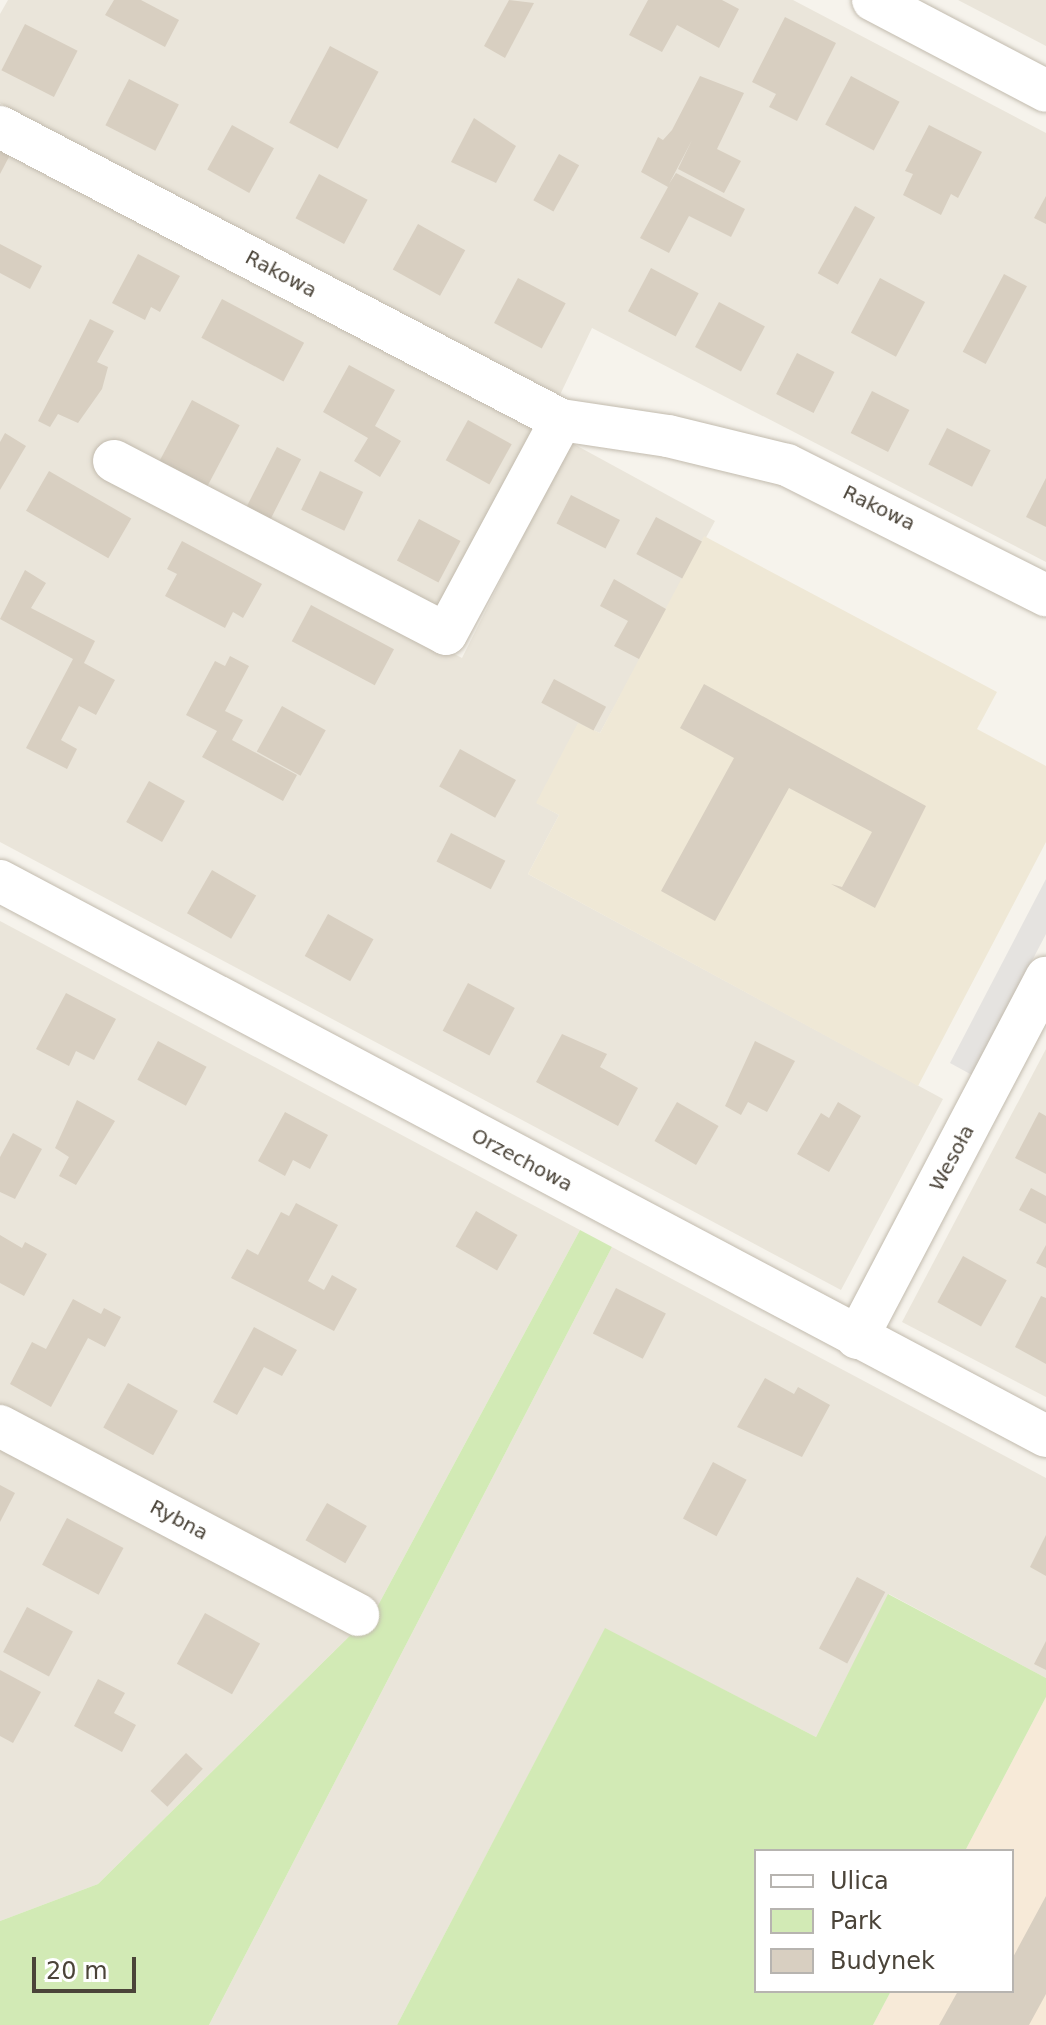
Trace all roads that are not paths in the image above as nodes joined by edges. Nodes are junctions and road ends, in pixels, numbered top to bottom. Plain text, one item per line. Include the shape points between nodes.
1 (873, 0) edge
2 (928, 13) edge
3 (1046, 91) edge
4 (0, 127) edge
5 (561, 420) junction
6 (114, 461) dead end
7 (1046, 595) edge
8 (0, 881) edge
9 (1046, 978) edge
10 (857, 1338) junction
11 (0, 1426) edge
12 (1046, 1436) edge
13 (358, 1615) dead end

1 - 2 street
2 - 3 street
4 - 5 street, Rakowa
5 - 6 street via 446,634
5 - 7 street, Rakowa via 668,436 787,465
8 - 10 street, Orzechowa
9 - 10 street, Wesoła
10 - 12 street, Orzechowa
11 - 13 street, Rybna

